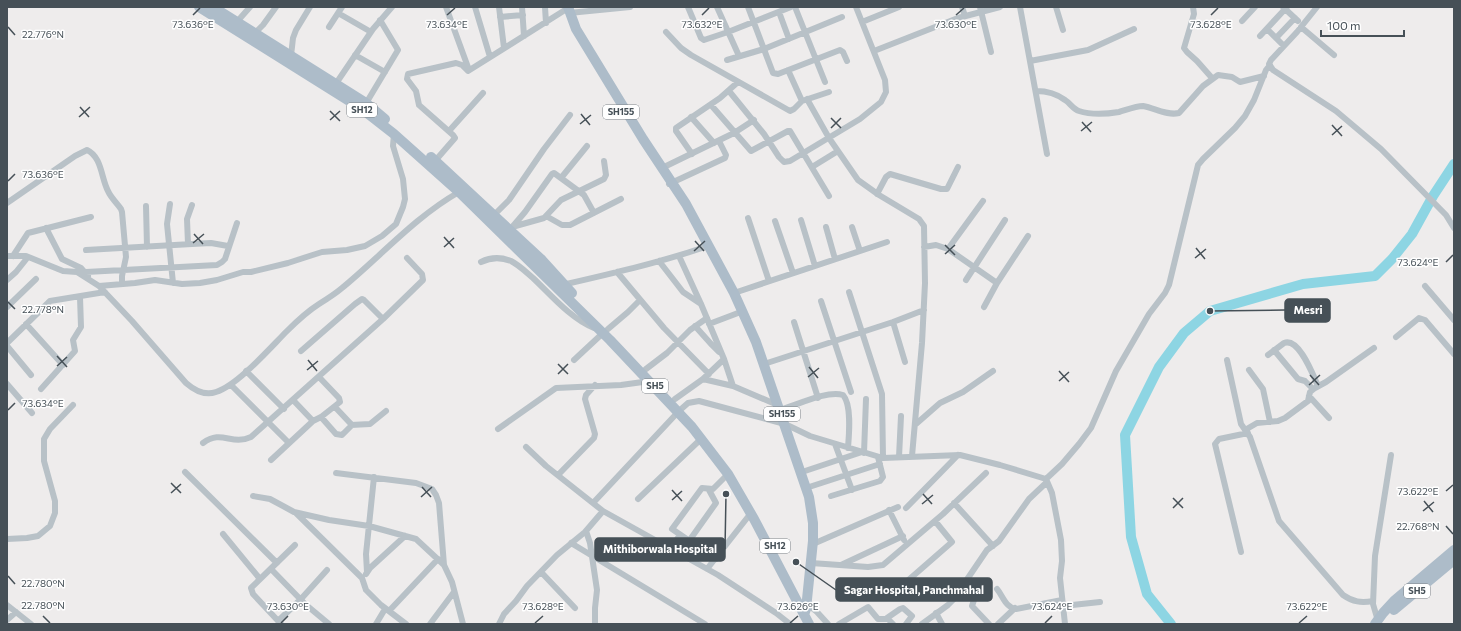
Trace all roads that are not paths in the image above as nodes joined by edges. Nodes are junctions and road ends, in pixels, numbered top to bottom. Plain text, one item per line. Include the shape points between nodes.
1 (199, 7) edge
2 (213, 7) edge
3 (250, 7) edge
4 (276, 7) edge
5 (310, 7) edge
6 (342, 7) edge
7 (392, 7) edge
8 (446, 7) edge
9 (475, 7) edge
10 (499, 7) edge
11 (522, 7) edge
12 (545, 7) edge
13 (630, 7) edge
14 (688, 7) edge
15 (717, 7) edge
16 (748, 7) edge
17 (791, 7) edge
18 (795, 7) edge
19 (856, 7) edge
20 (899, 7) edge
21 (962, 7) edge
22 (1000, 7) edge
23 (1020, 7) edge
24 (1056, 7) edge
25 (1193, 7) edge
26 (1255, 7) edge
27 (1317, 7) edge
28 (1285, 8) edge
29 (566, 9) edge
30 (980, 9) edge
31 (778, 12) junction
32 (338, 13) junction
33 (523, 15) junction
34 (965, 16) junction
35 (500, 17) junction
36 (842, 17) dead end
37 (1295, 18) junction
38 (380, 20) junction
39 (1242, 21) dead end
40 (754, 22) junction
41 (862, 22) junction
42 (546, 23) junction
43 (234, 25) junction
44 (1301, 26) junction
45 (329, 27) dead end
46 (1134, 29) dead end
47 (1267, 29) junction
48 (1063, 30) dead end
49 (371, 32) junction
50 (666, 32) dead end
51 (728, 32) junction
52 (805, 32) junction
53 (254, 34) junction
54 (524, 36) junction
55 (1260, 36) dead end
56 (1276, 38) junction
57 (789, 39) junction
58 (1283, 45) junction
59 (504, 48) junction
60 (764, 49) junction
61 (874, 51) junction
62 (991, 52) dead end
63 (355, 55) junction
64 (1334, 55) dead end
65 (291, 56) junction
66 (739, 56) junction
67 (490, 57) junction
68 (816, 59) junction
69 (727, 60) dead end
70 (847, 60) dead end
71 (1030, 61) junction
72 (1270, 65) junction
73 (469, 70) junction
74 (788, 70) junction
75 (385, 72) junction
76 (1264, 76) junction
77 (1212, 78) junction
78 (738, 82) junction
79 (825, 82) dead end
80 (334, 87) junction
81 (729, 91) junction
82 (1036, 91) junction
83 (829, 92) dead end
84 (482, 93) dead end
85 (805, 100) junction
86 (711, 105) junction
87 (364, 106) junction
88 (570, 114) dead end
89 (692, 117) junction
90 (754, 120) junction
91 (449, 131) junction
92 (734, 133) junction
93 (394, 134) junction
94 (829, 138) junction
95 (769, 141) junction
96 (716, 142) junction
97 (587, 146) dead end
98 (838, 151) junction
99 (804, 153) junction
100 (692, 154) junction
101 (1047, 154) dead end
102 (436, 161) junction
103 (604, 161) dead end
104 (812, 167) junction
105 (958, 167) dead end
106 (662, 168) junction
107 (561, 178) junction
108 (670, 183) junction
109 (580, 191) junction
110 (459, 192) junction
111 (877, 194) junction
112 (829, 196) dead end
113 (621, 199) dead end
114 (983, 200) dead end
115 (7, 203) edge
116 (170, 204) dead end
117 (192, 205) dead end
118 (146, 206) dead end
119 (594, 213) junction
120 (546, 216) junction
121 (91, 217) dead end
122 (491, 218) junction
123 (748, 218) dead end
124 (801, 220) dead end
125 (1005, 220) dead end
126 (775, 221) dead end
127 (237, 223) dead end
128 (696, 226) junction
129 (826, 227) dead end
130 (852, 227) dead end
131 (46, 228) junction
132 (1454, 228) edge
133 (508, 232) junction
134 (1028, 236) dead end
135 (887, 242) dead end
136 (188, 244) junction
137 (169, 245) junction
138 (228, 246) junction
139 (147, 247) junction
140 (705, 247) junction
141 (924, 247) junction
142 (125, 248) junction
143 (948, 249) junction
144 (86, 250) dead end
145 (860, 251) junction
146 (679, 256) junction
147 (9, 257) edge
148 (28, 257) junction
149 (407, 258) dead end
150 (835, 260) junction
151 (659, 261) junction
152 (481, 262) dead end
153 (815, 266) junction
154 (974, 267) junction
155 (171, 268) junction
156 (123, 271) junction
157 (86, 272) junction
158 (617, 272) junction
159 (793, 274) junction
160 (36, 279) dead end
161 (7, 280) edge
162 (966, 280) dead end
163 (90, 281) junction
164 (769, 281) junction
165 (173, 283) junction
166 (997, 283) junction
167 (122, 284) junction
168 (560, 285) junction
169 (99, 286) junction
170 (1425, 286) dead end
171 (105, 292) junction
172 (849, 292) dead end
173 (734, 293) junction
174 (80, 297) junction
175 (640, 300) junction
176 (820, 301) dead end
177 (701, 304) junction
178 (575, 305) joint
179 (7, 307) edge
180 (984, 307) dead end
181 (924, 310) junction
182 (738, 313) junction
183 (383, 319) junction
184 (1454, 320) edge
185 (708, 321) junction
186 (794, 322) dead end
187 (893, 322) junction
188 (26, 324) junction
189 (695, 326) junction
190 (603, 331) junction
191 (862, 332) junction
192 (1396, 337) dead end
193 (833, 341) junction
194 (678, 342) junction
195 (7, 345) edge
196 (1374, 348) dead end
197 (1274, 350) junction
198 (301, 351) dead end
199 (803, 352) junction
200 (721, 353) junction
201 (1454, 354) edge
202 (1268, 355) dead end
203 (724, 359) junction
204 (574, 360) dead end
205 (1227, 360) dead end
206 (905, 362) dead end
207 (764, 364) junction
208 (63, 365) junction
209 (646, 369) junction
210 (1249, 370) dead end
211 (246, 371) junction
212 (993, 371) dead end
213 (31, 374) dead end
214 (709, 374) junction
215 (319, 377) junction
216 (703, 379) junction
217 (650, 381) junction
218 (7, 384) edge
219 (231, 385) junction
220 (595, 385) junction
221 (733, 386) junction
222 (1316, 388) junction
223 (41, 389) dead end
224 (851, 392) dead end
225 (1309, 396) junction
226 (818, 398) junction
227 (675, 399) junction
228 (866, 399) dead end
229 (293, 400) junction
230 (73, 405) dead end
231 (335, 407) junction
232 (777, 407) junction
233 (284, 409) junction
234 (680, 409) junction
235 (386, 411) dead end
236 (32, 413) dead end
237 (901, 416) dead end
238 (321, 417) junction
239 (1329, 418) dead end
240 (313, 421) junction
241 (268, 422) junction
242 (1270, 422) junction
243 (783, 424) junction
244 (916, 424) junction
245 (351, 425) junction
246 (498, 429) dead end
247 (1247, 432) junction
248 (702, 438) junction
249 (203, 443) dead end
250 (289, 443) junction
251 (835, 444) junction
252 (526, 447) dead end
253 (848, 448) junction
254 (863, 452) junction
255 (958, 455) junction
256 (1390, 455) dead end
257 (912, 456) junction
258 (880, 457) junction
259 (899, 457) junction
260 (841, 459) junction
261 (271, 460) dead end
262 (880, 464) junction
263 (186, 472) dead end
264 (802, 472) junction
265 (336, 473) dead end
266 (986, 473) dead end
267 (558, 474) junction
268 (728, 474) junction
269 (847, 475) junction
270 (374, 477) junction
271 (1046, 481) junction
272 (806, 488) junction
273 (709, 490) junction
274 (852, 490) junction
275 (253, 496) dead end
276 (831, 496) dead end
277 (638, 499) dead end
278 (593, 503) junction
279 (954, 503) junction
280 (898, 507) dead end
281 (906, 508) dead end
282 (889, 510) junction
283 (603, 511) junction
284 (294, 512) junction
285 (751, 513) junction
286 (934, 521) junction
287 (368, 526) junction
288 (586, 531) junction
289 (223, 534) dead end
290 (680, 535) junction
291 (405, 536) junction
292 (903, 536) junction
293 (7, 539) edge
294 (689, 541) junction
295 (571, 543) junction
296 (813, 544) junction
297 (295, 545) dead end
298 (907, 545) junction
299 (993, 546) junction
300 (670, 549) junction
301 (1454, 550) edge
302 (1241, 552) dead end
303 (592, 555) junction
304 (438, 559) junction
305 (716, 559) junction
306 (1454, 560) edge
307 (277, 563) junction
308 (811, 563) junction
309 (444, 565) junction
310 (841, 565) junction
311 (271, 569) junction
312 (327, 570) dead end
313 (707, 570) junction
314 (367, 572) junction
315 (541, 572) junction
316 (362, 578) junction
317 (260, 579) junction
318 (961, 589) junction
319 (997, 589) dead end
320 (897, 590) dead end
321 (454, 592) junction
322 (301, 599) junction
323 (1373, 601) junction
324 (1100, 602) dead end
325 (1063, 603) junction
326 (7, 605) edge
327 (575, 608) dead end
328 (1015, 608) junction
329 (804, 609) edge
330 (387, 610) junction
331 (16, 612) junction
332 (936, 613) junction
333 (887, 618) junction
334 (7, 620) edge
335 (279, 623) edge
336 (1379, 623) edge
337 (31, 624) edge
338 (329, 624) edge
339 (376, 624) edge
340 (406, 624) edge
341 (430, 624) edge
342 (463, 624) edge
343 (500, 624) edge
344 (595, 624) edge
345 (704, 624) edge
346 (790, 624) edge
347 (814, 624) edge
348 (828, 624) edge
349 (839, 624) edge
350 (892, 624) edge
351 (906, 624) edge
352 (922, 624) edge
353 (942, 624) edge
354 (989, 624) edge
355 (998, 624) edge
356 (1065, 624) edge

1 - 43 main road, SH12
2 - 43 main road
3 - 43 street
4 - 53 street
5 - 65 street via 296,30
6 - 32 street
7 - 38 street
8 - 73 street
9 - 67 street
10 - 35 street
11 - 33 street
12 - 42 street
13 - 29 street
14 - 51 street via 702,39 707,40
15 - 51 street
16 - 40 street
17 - 31 street
18 - 52 street
19 - 41 street
20 - 41 street
21 - 34 street
22 - 30 street
23 - 71 street
24 - 48 street
25 - 77 street via 1194,14 1184,48
26 - 39 street
27 - 44 street
28 - 37 street
28 - 47 street
29 - 42 street
29 - 106 main road, SH155
29 - 108 main road, SH155 via 573,28 620,110
30 - 34 street
30 - 62 street
31 - 40 street
31 - 57 street
32 - 45 street
32 - 49 street
33 - 35 street
33 - 54 street
34 - 61 street
35 - 59 street
36 - 52 street
37 - 44 street
37 - 56 street
38 - 49 street
38 - 75 street via 398,50
40 - 51 street
40 - 60 street
41 - 61 street
42 - 54 street
43 - 53 main road
43 - 80 main road, SH12
44 - 58 street
44 - 64 street
46 - 71 street via 1088,50
47 - 55 street
47 - 56 street
49 - 63 street
50 - 78 street via 681,48
51 - 66 street
52 - 57 street
52 - 68 street
53 - 65 main road
54 - 59 street
56 - 58 street
57 - 60 street
58 - 72 street
59 - 67 street
60 - 66 street
60 - 74 street via 773,73
61 - 94 street via 887,87 885,97 860,119
63 - 75 street
63 - 80 street
65 - 80 main road
66 - 69 street
67 - 73 street
68 - 70 street via 840,50
68 - 74 street
68 - 79 street
71 - 82 street
72 - 76 street
72 - 132 street via 1285,79 1336,110 1381,148 1446,215
73 - 91 street via 456,63 410,72 407,76 416,91 419,105
74 - 85 street
75 - 87 street
76 - 77 street via 1239,82 1220,74
76 - 271 street via 1245,116 1200,162 1165,292 1116,371 1091,428
77 - 82 street via 1181,111 1173,114 1143,106 1113,113 1079,111 1066,100 1043,91
78 - 81 street
78 - 85 street via 790,111
80 - 87 main road, SH12
81 - 86 street
81 - 90 street
82 - 101 street
83 - 85 street
84 - 91 street
85 - 94 street
86 - 89 street
86 - 92 street
87 - 93 main road, SH12
87 - 102 main road
88 - 122 street via 515,192
89 - 96 street
89 - 100 street via 675,130
90 - 92 street
90 - 95 street
91 - 102 street via 454,140
92 - 95 street via 751,151
92 - 96 street
93 - 110 main road, SH12
93 - 165 street via 393,146 403,179 405,199 396,224 379,238 365,246 322,252 217,280
94 - 98 street
94 - 99 street
95 - 99 street via 784,162 790,162
95 - 99 street via 790,131
96 - 100 street
96 - 108 street via 726,155 725,158
97 - 107 street
98 - 104 street
98 - 111 street via 858,180
99 - 104 street
100 - 106 street
102 - 122 main road
103 - 109 street via 606,177
104 - 112 street
105 - 111 street via 947,189 890,174
106 - 108 main road, SH155
107 - 109 street
107 - 133 street via 554,173 551,174
108 - 128 main road, SH155
109 - 119 street
109 - 120 street via 562,200
110 - 122 main road, SH12
110 - 211 street via 409,228 342,288 306,314
111 - 141 street via 919,219 924,231
113 - 119 street
114 - 143 street
115 - 142 street via 87,150 95,157 107,190 121,209
116 - 137 street via 167,218
117 - 136 street via 187,219
118 - 139 street
119 - 120 street via 565,226
120 - 133 street
121 - 131 street
122 - 133 main road, SH12
123 - 164 street
124 - 153 street
125 - 154 street
126 - 159 street
127 - 138 street
128 - 140 main road, SH155
128 - 173 main road, SH155
129 - 150 street
130 - 145 street
131 - 147 street via 26,235
131 - 157 street via 62,259
133 - 168 main road, SH12 via 536,267
133 - 168 main road via 542,260
134 - 166 street
135 - 145 street
136 - 137 street
136 - 138 street via 211,243
137 - 139 street
137 - 155 street
138 - 155 street via 220,264
139 - 142 street
140 - 146 street
140 - 182 main road, SH155
141 - 143 street via 936,245
141 - 181 street
142 - 144 street
142 - 156 street
143 - 154 street
145 - 150 street
146 - 151 street
146 - 177 street
147 - 148 street
148 - 161 street
148 - 163 street via 63,271 76,272
149 - 183 street via 422,274 423,280
150 - 153 street
151 - 158 street
151 - 177 street via 683,292
152 - 190 street via 495,258 512,261 581,322
153 - 159 street
154 - 162 street
154 - 166 street
155 - 156 street
155 - 165 street
156 - 157 street
156 - 167 street
157 - 163 street
158 - 168 street
158 - 175 street
159 - 164 street
160 - 179 street
163 - 169 street
164 - 173 street
165 - 167 street via 155,280
166 - 180 street
167 - 169 street
168 - 178 main road, SH12
168 - 190 main road, SH12 via 591,312
169 - 171 street
170 - 184 street
171 - 174 street
171 - 219 street via 194,390 209,394
172 - 191 street
173 - 207 main road, SH155
174 - 188 street via 50,301
174 - 208 street via 81,327 73,340 74,353
175 - 190 street
175 - 194 street
176 - 193 street
177 - 185 street
178 - 190 main road, SH5
181 - 187 street
181 - 244 street
182 - 185 street
182 - 232 main road, SH155
183 - 198 street via 362,300
183 - 215 street
185 - 189 street
185 - 200 street
186 - 199 street
187 - 191 street
187 - 206 street
188 - 195 street
188 - 208 street
189 - 194 street
189 - 200 street
190 - 204 street
190 - 209 main road, SH12
190 - 217 main road, SH5
191 - 193 street
191 - 258 street via 882,394
192 - 201 street via 1421,318
193 - 199 street
193 - 224 street
194 - 209 street
194 - 214 street
195 - 213 street
196 - 222 street
197 - 202 street
197 - 222 street via 1298,379
197 - 222 street via 1284,343 1292,342 1304,357
199 - 207 street
199 - 226 street
200 - 203 street
203 - 214 street
203 - 221 street
205 - 247 street via 1241,424
207 - 232 main road, SH155
208 - 223 street
209 - 227 main road, SH12
210 - 242 street via 1263,389
211 - 219 street
211 - 233 street
212 - 244 street via 963,392 940,403
214 - 216 street
215 - 229 street
215 - 231 street via 339,398 340,402
216 - 221 street
216 - 227 street
217 - 220 street
217 - 234 main road, SH5
218 - 236 street
219 - 241 street
220 - 246 street via 552,389
220 - 267 street via 585,399 594,438
221 - 232 street
222 - 225 street
225 - 239 street
225 - 242 street via 1308,401 1285,418
226 - 232 street
226 - 253 street via 841,394 848,402
227 - 234 main road, SH12
228 - 254 street
229 - 233 street
229 - 240 street
230 - 293 street via 44,439 44,461 55,501 55,512 50,526 38,536
231 - 238 street
231 - 245 street
232 - 243 main road, SH155
233 - 241 street
234 - 243 street via 688,403 699,401
234 - 248 main road, SH5
234 - 278 street
234 - 329 main road, SH12 via 702,428 742,484 769,533
235 - 245 street via 370,424
237 - 259 street
238 - 240 street
238 - 245 street via 338,435 342,435
240 - 250 street
241 - 249 street via 245,440 230,440 216,436
241 - 250 street
242 - 247 street via 1257,423
243 - 251 street
243 - 264 main road, SH155
243 - 329 main road, SH155 via 805,496 809,518
244 - 257 street
247 - 302 street via 1219,439 1215,444
247 - 323 street via 1279,521 1344,595 1358,602
248 - 268 main road, SH5
248 - 277 street
250 - 261 street
251 - 253 street
251 - 260 street
252 - 267 street
253 - 254 street
254 - 258 street
254 - 260 street
255 - 257 street
255 - 271 street via 1000,465
255 - 281 street
256 - 323 street via 1375,556
257 - 259 street
258 - 259 street
258 - 262 street
260 - 264 street
260 - 269 street
262 - 269 street
262 - 274 street via 880,481
263 - 307 street
264 - 272 main road, SH155
265 - 270 street
266 - 279 street
267 - 278 street
268 - 273 street
268 - 285 main road, SH5
269 - 272 street
269 - 274 street
270 - 287 street
270 - 309 street via 416,483 432,489 439,503
271 - 299 street
271 - 325 street via 1052,493 1061,540 1060,578
272 - 296 main road, SH155 via 813,523
273 - 290 street via 704,487 701,489 672,527
273 - 294 street via 716,503
274 - 276 street
275 - 284 street via 270,499
278 - 283 street
279 - 286 street
279 - 299 street
280 - 282 street
282 - 292 street
282 - 296 street
283 - 288 street
283 - 300 street
284 - 287 street
284 - 316 street
285 - 305 street
285 - 329 main road, SH5
286 - 298 street
286 - 320 street via 952,542
287 - 291 street
287 - 314 street
288 - 295 street
288 - 303 street
289 - 317 street
290 - 294 street
290 - 300 street
291 - 304 street via 416,540
291 - 314 street
292 - 298 street
292 - 310 street
294 - 305 street
295 - 303 street
295 - 315 street
296 - 308 main road, SH155
297 - 307 street
298 - 310 street via 883,565 868,568
299 - 318 street via 989,548
300 - 313 street
301 - 336 main road, SH5 via 1395,600
303 - 344 street via 597,590
303 - 345 street
304 - 309 street
304 - 330 street
305 - 313 street
306 - 336 main road, SH5
307 - 311 street
308 - 310 street
308 - 329 main road, SH155
309 - 321 street
311 - 317 street
311 - 322 street
312 - 322 street
313 - 346 street
314 - 316 street
315 - 327 street
315 - 343 street via 507,610
316 - 330 street via 366,590
317 - 335 street via 251,591
318 - 332 street via 948,605
318 - 354 street via 973,599 972,606
319 - 328 street via 1006,604
321 - 341 street
321 - 342 street
322 - 335 street
322 - 338 street
323 - 336 street
324 - 325 street
325 - 328 street
325 - 356 street
326 - 331 street
328 - 355 street
329 - 347 main road, SH12
329 - 348 street via 817,612
330 - 339 street
330 - 340 street
331 - 334 street
331 - 337 street
332 - 352 street
332 - 353 street
333 - 349 street via 878,619 870,608 866,607
333 - 350 street
333 - 351 street via 903,608 912,616

